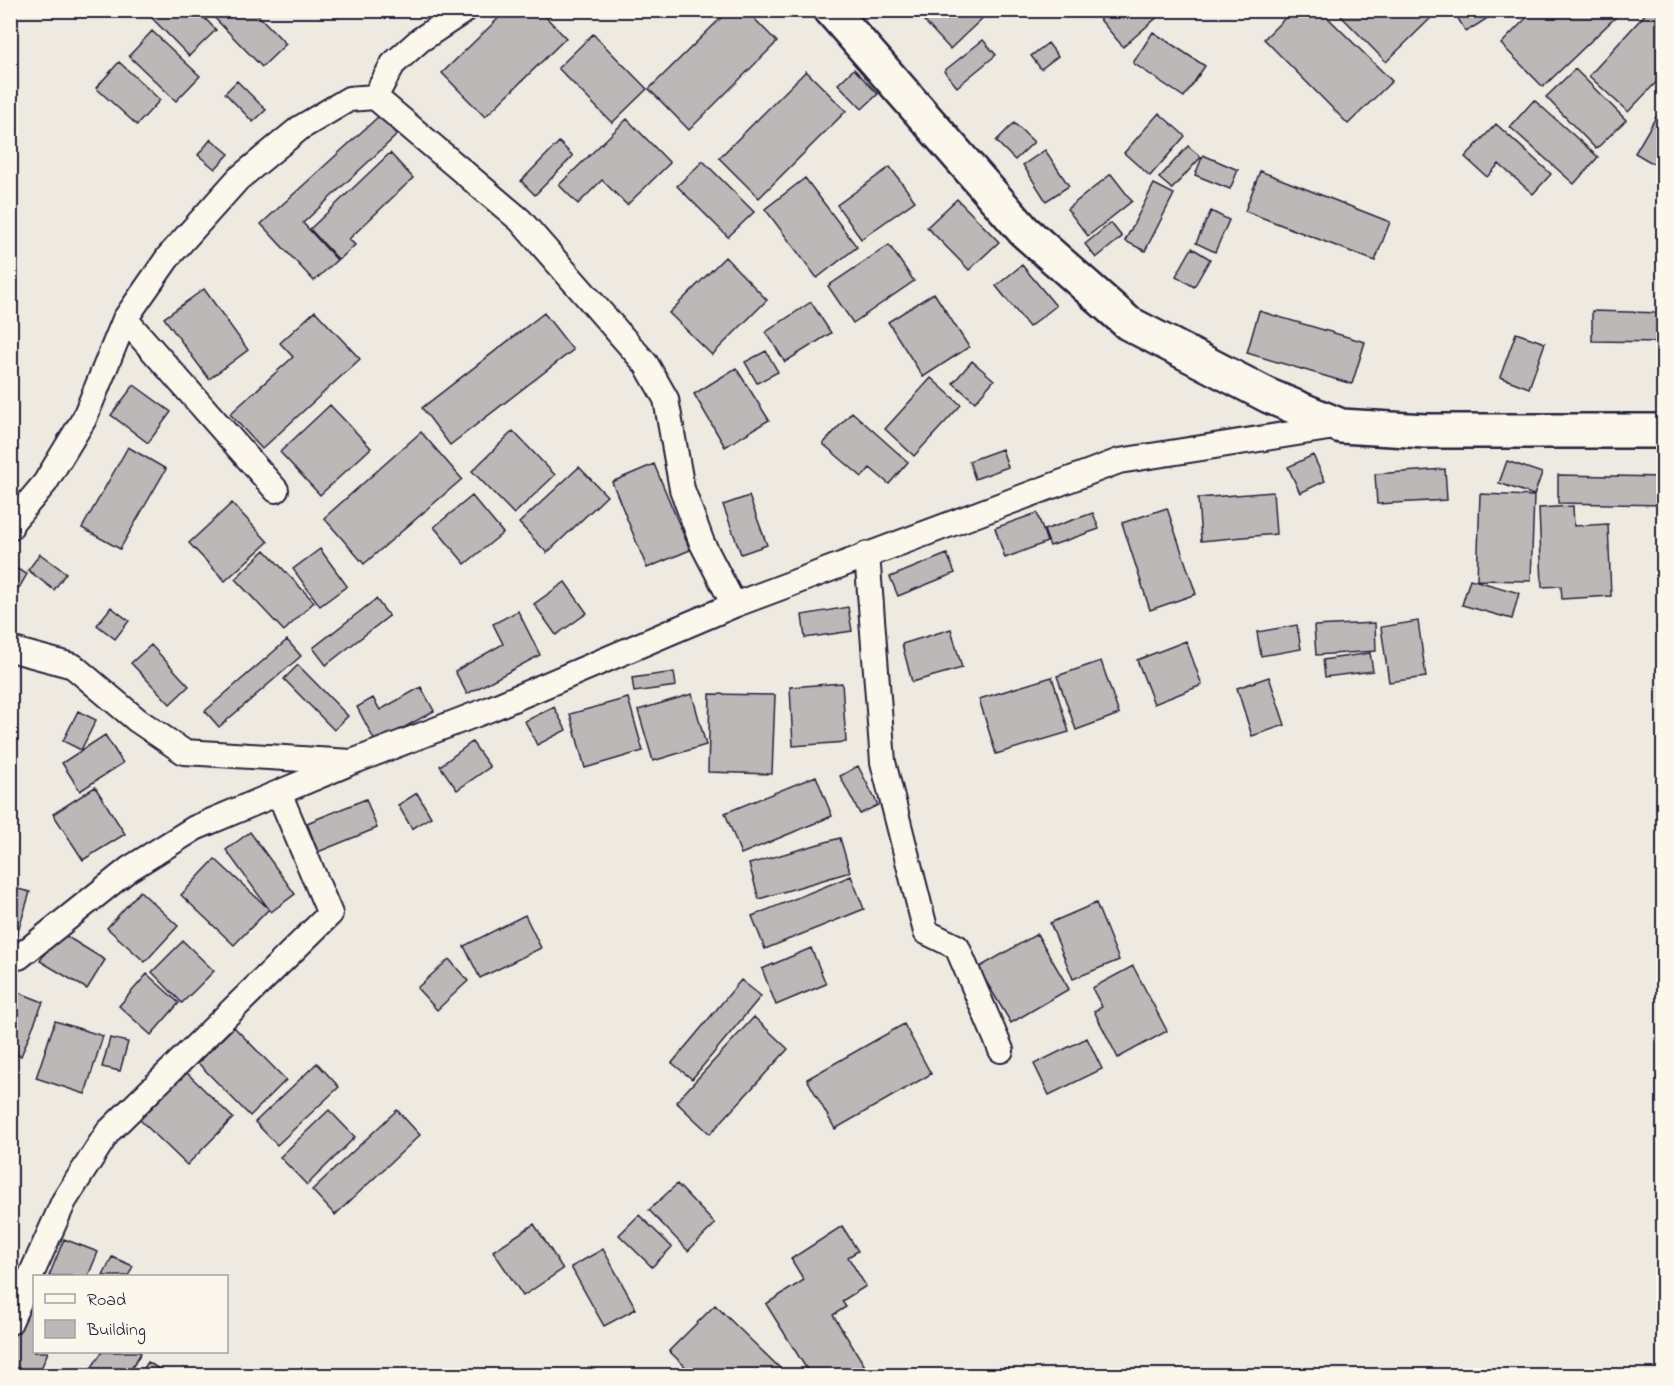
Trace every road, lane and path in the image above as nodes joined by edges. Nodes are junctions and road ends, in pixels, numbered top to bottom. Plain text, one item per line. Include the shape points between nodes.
1 (465, 10) edge
2 (831, 10) edge
3 (375, 97) junction
4 (125, 319) junction
5 (1341, 426) junction
6 (1664, 431) edge
7 (276, 490) dead end
8 (10, 528) edge
9 (867, 554) junction
10 (734, 605) junction
11 (10, 649) edge
12 (352, 762) junction
13 (279, 793) junction
14 (10, 957) edge
15 (1001, 1050) dead end
16 (10, 1322) edge

1 - 3 street via 393,64
2 - 5 street via 1024,231 1128,323 1269,396
3 - 4 street via 350,99 300,128 238,179 169,256
3 - 10 street via 520,220 646,364 666,399 682,489 702,543
4 - 7 street
4 - 8 street via 84,419 45,483
5 - 6 street
5 - 9 street via 1119,461
9 - 10 street
9 - 15 street via 883,762 926,932 957,947
10 - 12 street via 490,709
11 - 12 street via 73,666 137,720 184,752
12 - 13 street
13 - 14 street via 195,828 129,869 19,957
13 - 16 street via 330,914 108,1132 64,1201

